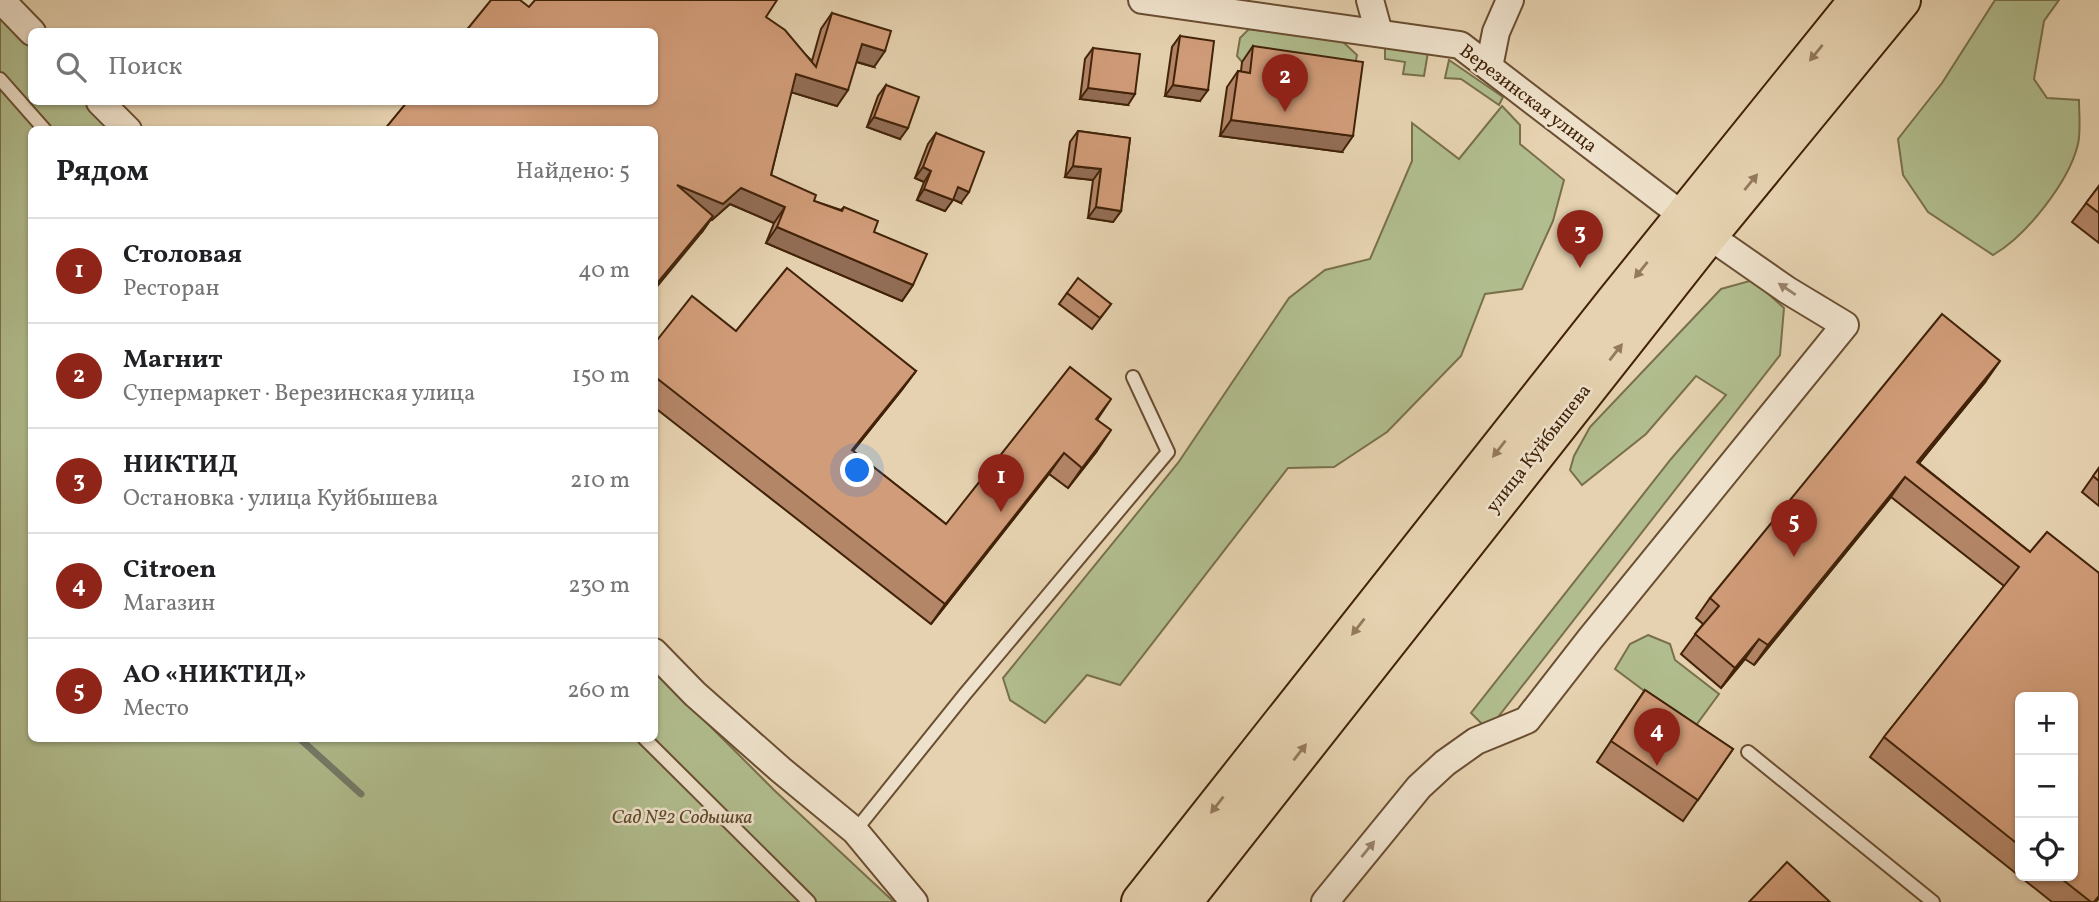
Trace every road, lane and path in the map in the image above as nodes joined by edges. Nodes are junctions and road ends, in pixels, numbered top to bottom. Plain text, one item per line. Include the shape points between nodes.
1 (1, 0) edge
2 (1142, 0) edge
3 (1370, 0) edge
4 (1510, 0) edge
5 (1859, 0) edge
6 (1901, 0) edge
7 (28, 28) edge
8 (1379, 33) junction
9 (1489, 67) junction
10 (0, 79) edge
11 (103, 105) edge
12 (41, 126) edge
13 (124, 126) edge
14 (1696, 226) junction
15 (1133, 377) dead end
16 (658, 656) edge
17 (648, 742) edge
18 (1748, 752) dead end
19 (855, 831) junction
20 (809, 902) edge
21 (914, 902) edge
22 (1141, 902) edge
23 (1182, 902) edge
24 (1325, 902) edge
25 (1933, 902) edge

1 - 7 street
2 - 8 street, Верезинская улица
3 - 8 street
4 - 9 street via 1496,32
5 -> 14 highway, улица Куйбышева
14 -> 6 highway, улица Куйбышева
8 - 9 street, Верезинская улица via 1460,45
9 - 14 street, Верезинская улица
10 - 12 lane
11 - 13 street
14 -> 22 highway, улица Куйбышева
23 -> 14 highway, улица Куйбышева
24 -> 14 street, Верезинская улица via 1419,787 1476,741 1527,720 1845,325
15 - 19 lane via 1168,452
16 - 19 street via 695,694
17 - 20 lane
18 - 25 lane
19 - 21 street

